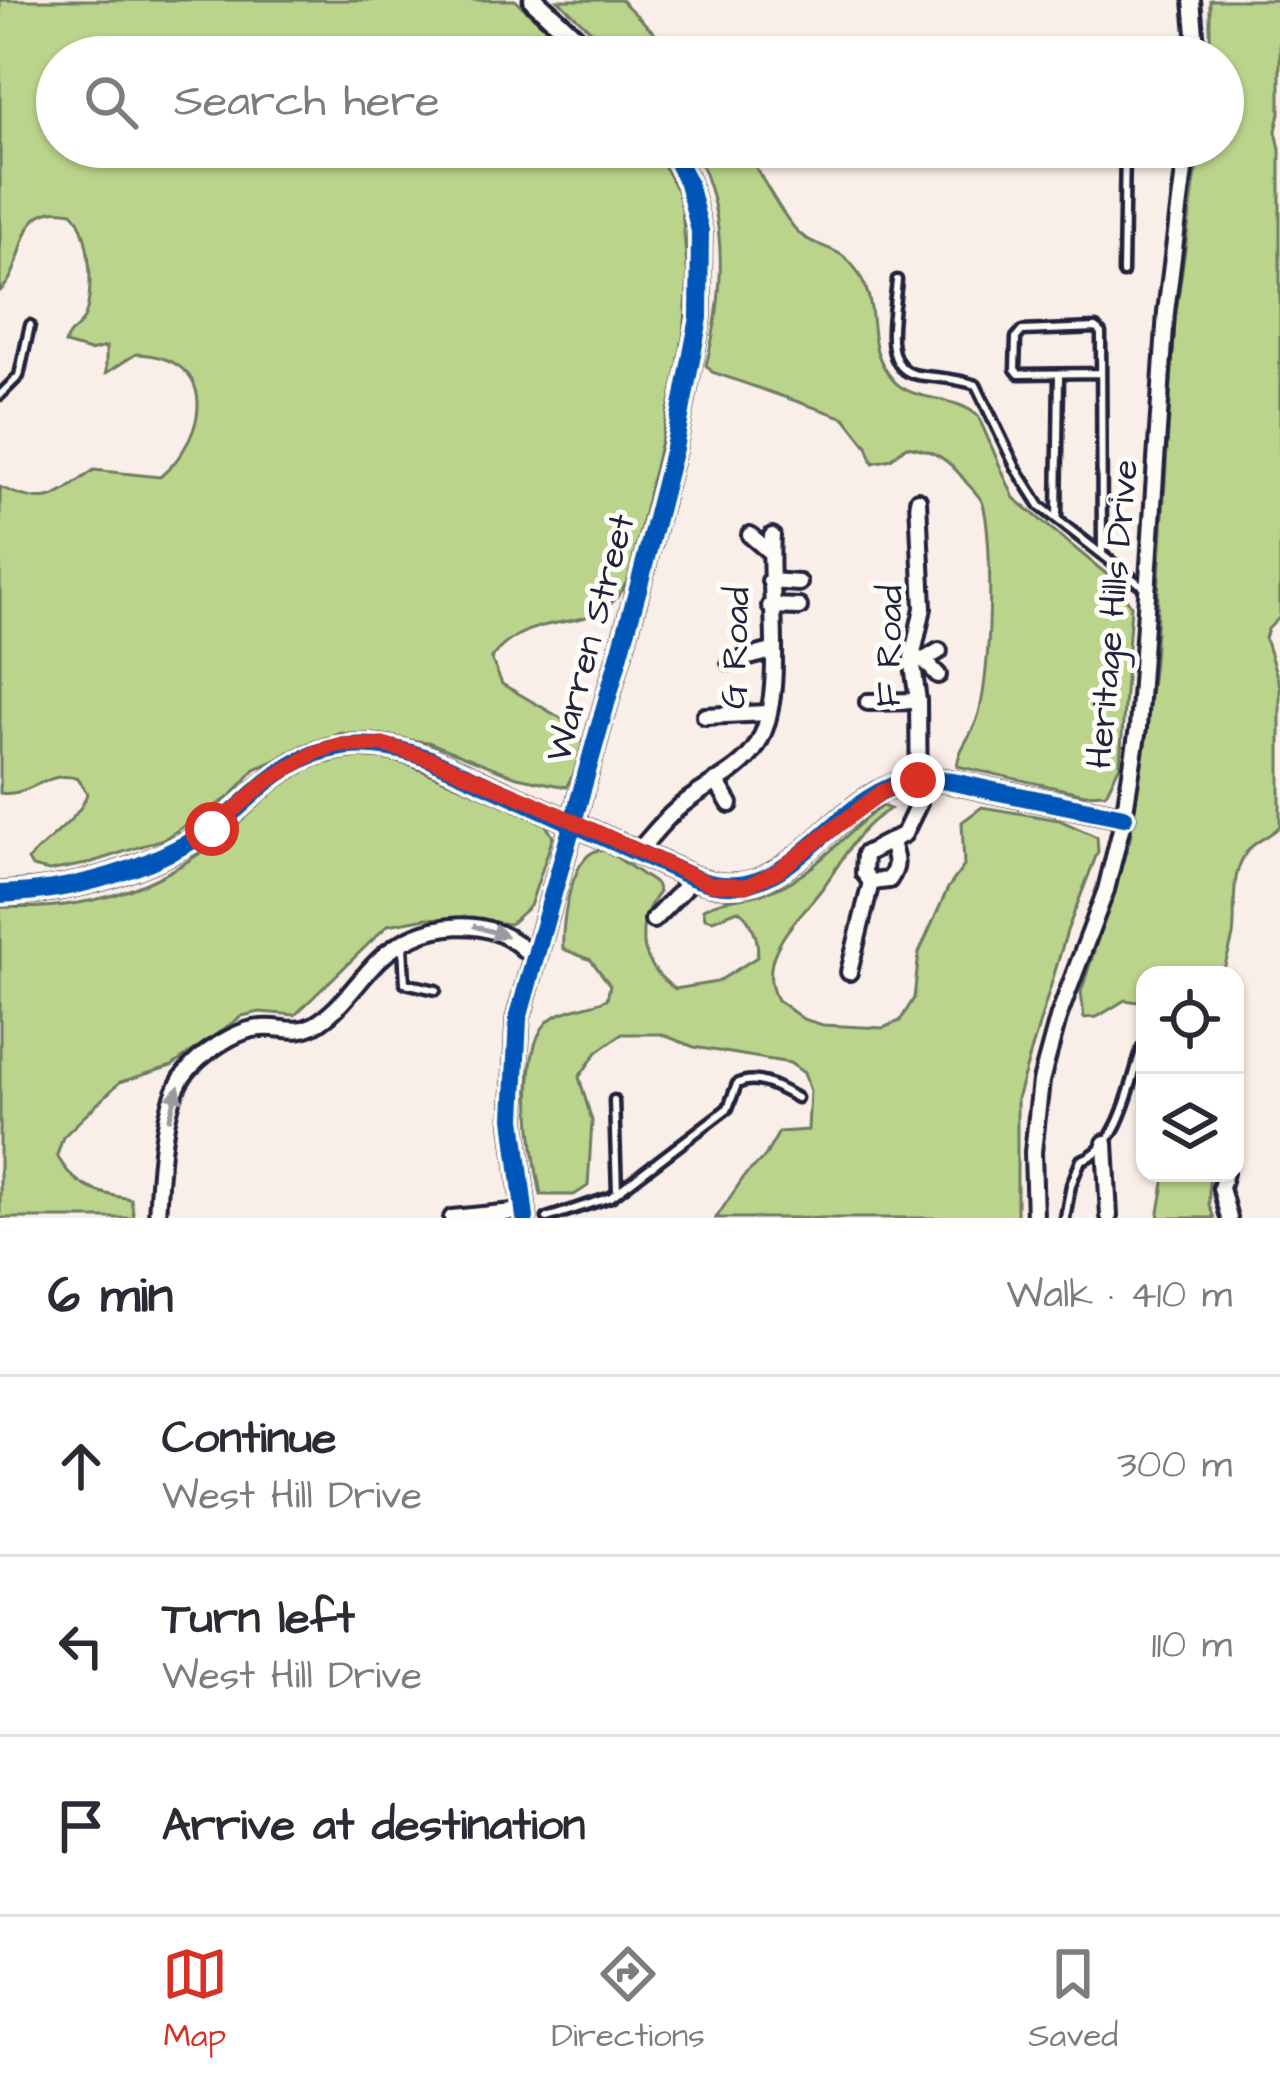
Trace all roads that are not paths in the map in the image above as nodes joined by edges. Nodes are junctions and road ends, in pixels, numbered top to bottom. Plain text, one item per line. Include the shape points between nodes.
1 (534, 0) edge
2 (1192, 0) edge
3 (573, 36) edge
4 (1195, 36) edge
5 (680, 168) edge
6 (1125, 168) edge
7 (1183, 168) edge
8 (1123, 273) dead end
9 (897, 280) dead end
10 (30, 325) dead end
11 (1101, 373) junction
12 (1059, 374) junction
13 (0, 395) edge
14 (922, 509) dead end
15 (1057, 519) junction
16 (750, 536) dead end
17 (772, 536) dead end
18 (1102, 552) junction
19 (771, 553) junction
20 (770, 581) junction
21 (799, 584) dead end
22 (1148, 591) junction
23 (770, 606) junction
24 (799, 607) dead end
25 (772, 651) junction
26 (939, 651) dead end
27 (918, 659) junction
28 (730, 662) dead end
29 (938, 675) dead end
30 (918, 701) junction
31 (868, 703) dead end
32 (767, 713) junction
33 (705, 716) dead end
34 (918, 780) junction
35 (716, 781) junction
36 (730, 804) dead end
37 (1124, 817) junction
38 (576, 821) junction
39 (891, 843) junction
40 (638, 851) junction
41 (694, 878) junction
42 (871, 882) junction
43 (0, 894) edge
44 (653, 920) dead end
45 (403, 944) junction
46 (532, 958) junction
47 (849, 972) dead end
48 (436, 990) dead end
49 (1136, 1066) edge
50 (797, 1098) dead end
51 (614, 1100) dead end
52 (1105, 1143) junction
53 (1223, 1182) edge
54 (617, 1192) junction
55 (524, 1215) edge
56 (1109, 1216) edge
57 (157, 1218) edge
58 (452, 1218) edge
59 (547, 1218) edge
60 (1035, 1218) edge
61 (1065, 1218) edge
62 (1229, 1218) edge

1 - 3 street
2 - 4 street
5 - 38 street, Warren Street via 700,230 699,318 661,500
6 - 8 lane
7 - 22 street, Heritage Hills Drive
9 - 15 lane via 893,359 910,374 976,385 1016,468
10 - 13 lane via 19,376
11 - 12 lane
11 - 12 lane via 1096,328 1016,338 1019,374
11 - 18 lane
12 - 15 lane
14 - 27 street, F Road via 913,547 923,608
15 - 18 lane
16 - 19 street
17 - 19 street, G Road
18 - 22 lane
19 - 20 street, G Road
20 - 21 street
20 - 23 street, G Road
22 - 37 street, Heritage Hills Drive
23 - 24 street
23 - 25 street, G Road
25 - 28 street
25 - 32 street, G Road
26 - 27 street
27 - 29 street
27 - 30 street, F Road
30 - 31 street
30 - 34 street, F Road
32 - 33 street
32 - 35 street, G Road via 752,754
34 - 37 street
34 - 39 street, F Road via 914,819
34 - 41 street via 866,802 761,882 727,886
35 - 36 street
35 - 40 street, G Road
37 - 60 street, Heritage Hills Drive via 1041,1081
38 - 40 street
38 - 43 street via 407,751 338,745 290,765 212,829 123,875
38 - 46 street, Warren Street
39 - 42 street via 865,854
39 - 42 street via 895,872
40 - 41 street
41 - 44 street
42 - 47 street
45 -> 46 street via 421,932 468,924 517,939
45 - 48 lane via 405,983
57 -> 45 street via 173,1096 184,1075 240,1033 298,1032 320,1022
46 - 55 street, Warren Street via 512,1087
49 - 52 lane
50 - 54 lane via 771,1084 736,1084 728,1108
51 - 54 lane
52 - 56 street
52 - 61 lane via 1081,1160
53 - 62 street
54 - 59 lane
55 - 58 street

